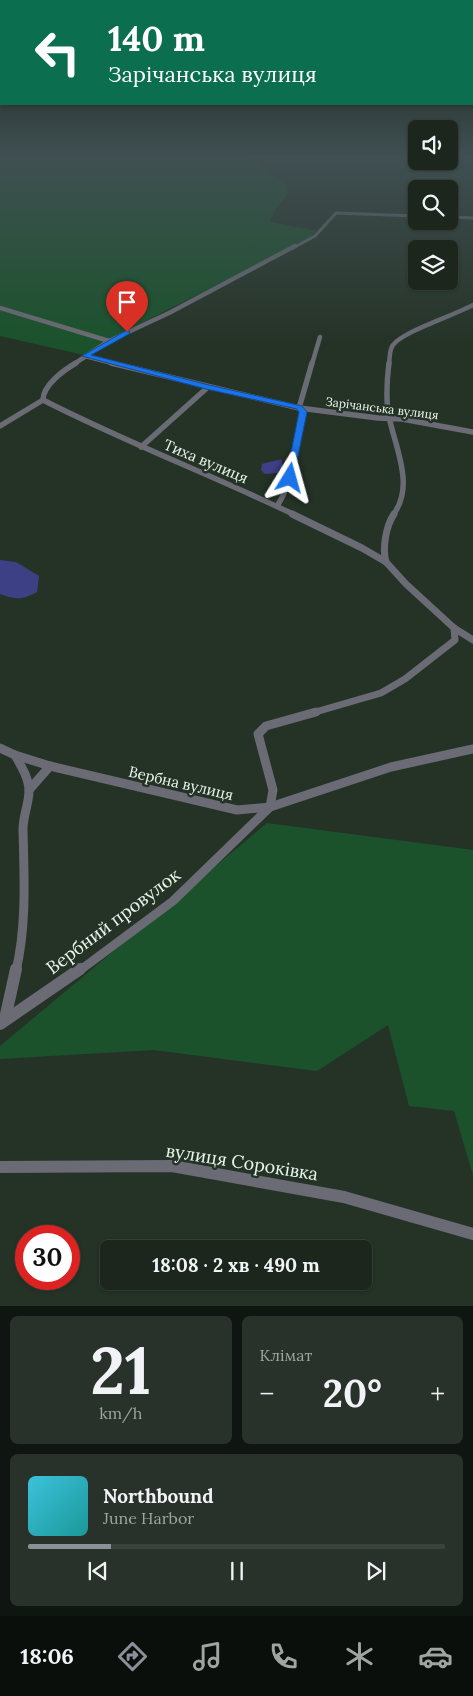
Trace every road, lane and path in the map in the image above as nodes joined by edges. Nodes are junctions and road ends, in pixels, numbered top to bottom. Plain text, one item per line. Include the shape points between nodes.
1 (331, 219) edge
2 (473, 305) edge
3 (0, 308) edge
4 (320, 337) dead end
5 (109, 341) junction
6 (85, 356) junction
7 (208, 387) junction
8 (43, 400) junction
9 (299, 408) junction
10 (390, 418) junction
11 (0, 426) edge
12 (473, 432) edge
13 (141, 447) junction
14 (277, 506) junction
15 (362, 548) junction
16 (384, 548) junction
17 (386, 562) junction
18 (454, 628) junction
19 (473, 640) edge
20 (0, 748) edge
21 (473, 749) edge
22 (15, 755) junction
23 (50, 766) junction
24 (29, 790) junction
25 (270, 807) junction
26 (3, 1022) edge
27 (0, 1167) edge
28 (473, 1234) edge

1 - 5 street via 315,236
2 - 10 street via 411,332 391,345 387,400
3 - 5 street
4 - 9 street
5 - 6 street
6 - 7 street, Зарічанська вулиця
6 - 8 street via 51,383 43,394
7 - 9 street, Зарічанська вулиця
7 - 13 street
8 - 11 street
8 - 13 street, Тиха вулиця
9 - 10 street, Зарічанська вулиця
9 - 14 street via 303,412 290,478
10 - 12 street, Зарічанська вулиця
10 - 16 street via 403,473 404,493 401,505 392,517
13 - 14 street, Тиха вулиця
14 - 15 street, Тиха вулиця
15 - 16 street
15 - 17 street, Тиха вулиця
16 - 17 street
17 - 18 street, Тиха вулиця
18 - 19 street, Тиха вулиця
18 - 25 street via 455,640 382,693 260,730 261,751 273,790
20 - 22 street, Вербна вулиця
21 - 25 street, Вербна вулиця via 391,767
22 - 23 street, Вербна вулиця
22 - 24 street, Вербний провулок via 25,772
23 - 24 street
23 - 25 street, Вербна вулиця via 237,810
24 - 26 street, Вербний провулок via 22,826 25,870 22,944
25 - 26 street, Вербний провулок via 173,900
27 - 28 street, вулиця Сороківка via 172,1166 344,1197

